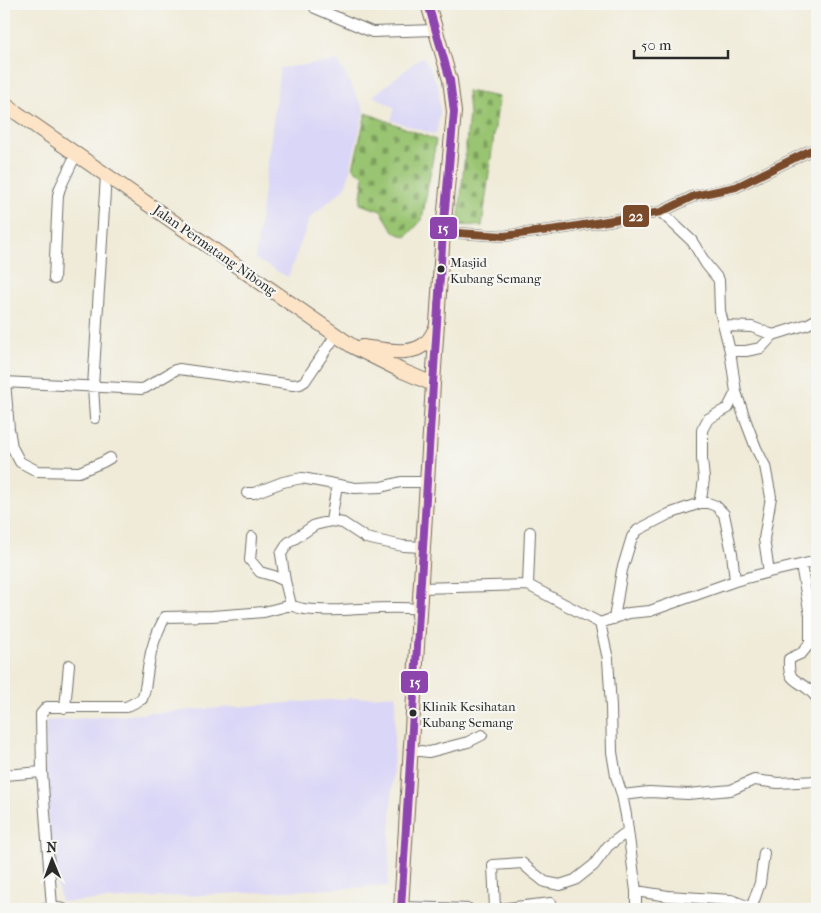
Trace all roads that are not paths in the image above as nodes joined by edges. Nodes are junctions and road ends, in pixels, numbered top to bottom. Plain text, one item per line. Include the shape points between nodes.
1 (428, 4) edge
2 (816, 4) edge
3 (316, 8) dead end
4 (817, 11) edge
5 (434, 25) junction
6 (4, 104) edge
7 (817, 148) edge
8 (76, 154) junction
9 (106, 175) junction
10 (662, 212) junction
11 (444, 232) junction
12 (54, 279) dead end
13 (817, 319) edge
14 (724, 326) junction
15 (437, 327) junction
16 (336, 335) junction
17 (773, 335) junction
18 (352, 346) junction
19 (730, 351) junction
20 (5, 382) edge
21 (433, 384) junction
22 (93, 387) junction
23 (736, 392) junction
24 (95, 418) dead end
25 (110, 458) dead end
26 (427, 482) junction
27 (336, 485) junction
28 (247, 493) dead end
29 (700, 503) junction
30 (331, 521) junction
31 (530, 532) dead end
32 (252, 537) dead end
33 (423, 547) junction
34 (817, 561) edge
35 (801, 565) junction
36 (769, 572) junction
37 (285, 581) junction
38 (735, 581) junction
39 (528, 585) junction
40 (421, 588) junction
41 (290, 605) junction
42 (419, 609) junction
43 (614, 618) junction
44 (600, 623) junction
45 (69, 665) dead end
46 (817, 698) edge
47 (65, 708) junction
48 (482, 735) dead end
49 (411, 750) junction
50 (42, 772) junction
51 (4, 775) edge
52 (817, 781) edge
53 (622, 795) junction
54 (628, 831) junction
55 (764, 853) dead end
56 (636, 891) junction
57 (546, 906) edge
58 (48, 908) edge
59 (401, 908) edge
60 (64, 909) edge
61 (469, 909) edge
62 (496, 909) edge
63 (636, 909) edge
64 (752, 909) edge

1 - 5 main road
2 - 4 street
3 - 5 street via 372,32
5 - 11 main road via 450,80 454,112
6 - 8 main road, Jalan Permatang Nibong
7 - 10 street via 736,187 694,196
8 - 9 main road, Jalan Permatang Nibong
8 - 12 street via 60,188
9 - 16 main road, Jalan Permatang Nibong
9 - 22 street
10 - 11 street via 504,236
10 - 14 street via 692,241 719,280
11 - 15 main road
13 - 17 street
14 - 17 street via 752,327
14 - 19 street
15 - 18 main road via 427,342 418,348 404,351
15 - 21 main road
16 - 18 main road, Jalan Permatang Nibong
16 - 22 street via 306,381 300,384 179,369 145,388
17 - 19 street via 762,348
18 - 21 main road, Jalan Permatang Nibong
19 - 23 street
20 - 22 street
20 - 25 street via 8,429 20,462 37,471 79,472
21 - 26 main road
22 - 24 street
23 - 29 street via 728,408 708,420 702,430 704,479
23 - 36 street via 765,466 771,497 764,539
26 - 27 street via 355,488
26 - 33 main road
27 - 28 street via 302,478
27 - 30 street
29 - 38 street via 716,506 724,514
29 - 43 street via 669,514 638,530 632,537 622,570
30 - 33 street via 343,523 366,538
30 - 37 street via 315,525 288,543 281,554
31 - 39 street
32 - 37 street via 250,560 260,572
33 - 40 main road
34 - 35 street
35 - 36 street
35 - 46 street via 810,614 810,644 802,653 789,659 789,669 792,678
36 - 38 street
37 - 41 street
38 - 43 street via 650,611
39 - 40 street
39 - 44 street
40 - 42 main road
41 - 42 street via 323,610
41 - 47 street via 264,612 165,617 156,633 142,699 126,707
42 - 49 main road
43 - 44 street
44 - 53 street via 608,659 612,752
45 - 47 street
47 - 50 street via 47,707 41,714
48 - 49 street via 429,752
49 - 59 main road
50 - 51 street
50 - 58 street
52 - 53 street via 778,783 754,780 730,790
53 - 54 street
54 - 56 street
54 - 62 street via 608,846 594,865 575,880 560,885 545,882 522,863 493,865
55 - 64 street
56 - 63 street
56 - 64 street via 731,900
57 - 62 street
58 - 60 street
59 - 61 street

